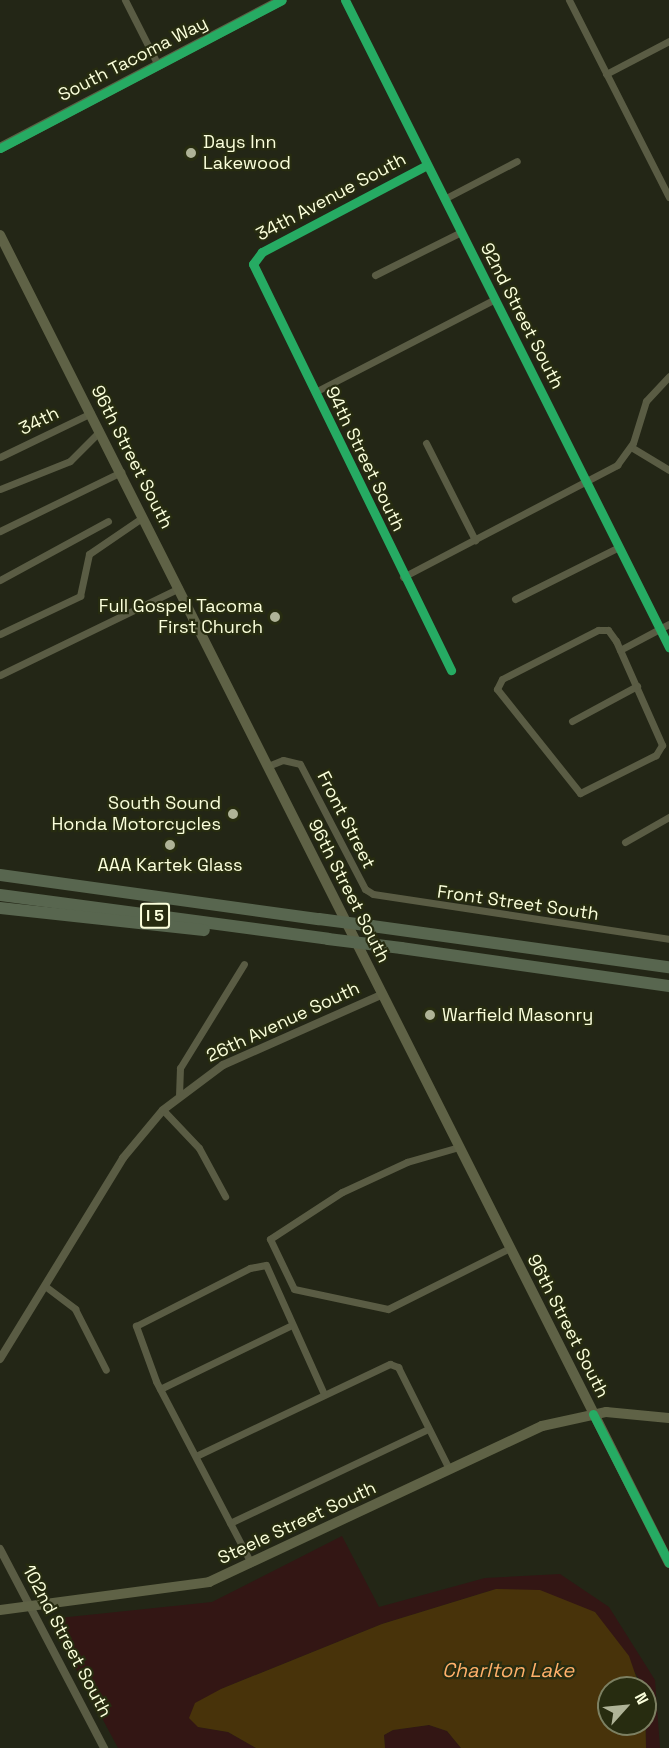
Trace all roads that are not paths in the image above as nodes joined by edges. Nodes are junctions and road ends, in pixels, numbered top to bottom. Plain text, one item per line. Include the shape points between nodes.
1 (125, 0) edge
2 (282, 0) edge
3 (345, 0) edge
4 (569, 0) edge
5 (669, 41) edge
6 (158, 65) junction
7 (606, 74) junction
8 (0, 148) edge
9 (517, 161) dead end
10 (428, 165) junction
11 (669, 197) edge
12 (444, 199) junction
13 (460, 232) junction
14 (0, 235) edge
15 (253, 261) joint
16 (375, 275) dead end
17 (495, 299) junction
18 (669, 376) edge
19 (315, 392) junction
20 (91, 413) junction
21 (100, 431) junction
22 (426, 443) dead end
23 (631, 447) junction
24 (0, 457) edge
25 (669, 470) edge
26 (121, 472) junction
27 (586, 482) junction
28 (0, 489) edge
29 (144, 517) junction
30 (108, 521) dead end
31 (0, 531) edge
32 (475, 540) junction
33 (620, 548) junction
34 (403, 577) junction
35 (0, 580) edge
36 (179, 588) junction
37 (515, 599) dead end
38 (669, 624) edge
39 (660, 629) junction
40 (0, 634) edge
41 (669, 647) edge
42 (620, 650) junction
43 (451, 670) dead end
44 (0, 675) edge
45 (637, 686) junction
46 (572, 721) dead end
47 (268, 766) junction
48 (669, 817) edge
49 (625, 842) dead end
50 (0, 867) edge
51 (0, 875) edge
52 (365, 889) joint
53 (0, 895) edge
54 (169, 896) junction
55 (0, 908) edge
56 (310, 936) junction
57 (669, 939) edge
58 (244, 964) dead end
59 (669, 967) edge
60 (669, 986) edge
61 (383, 994) junction
62 (179, 1096) junction
63 (163, 1110) junction
64 (459, 1147) junction
65 (225, 1196) dead end
66 (510, 1248) junction
67 (45, 1286) junction
68 (290, 1326) junction
69 (0, 1359) edge
70 (106, 1370) dead end
71 (160, 1389) junction
72 (324, 1394) junction
73 (593, 1413) junction
74 (669, 1418) edge
75 (428, 1429) junction
76 (196, 1456) junction
77 (449, 1469) junction
78 (230, 1523) junction
79 (0, 1549) edge
80 (251, 1563) junction
81 (669, 1563) edge
82 (29, 1606) junction
83 (0, 1610) edge
84 (104, 1748) edge

1 - 6 street
2 - 6 main road, South Tacoma Way
3 - 10 street, 92nd Street South
4 - 7 street
5 - 7 street
6 - 8 main road, South Tacoma Way
7 - 11 street
9 - 12 street
10 - 12 street, 92nd Street South
10 - 15 street, 34th Avenue South
12 - 13 street, 92nd Street South
13 - 16 street
13 - 17 street, 92nd Street South
14 - 20 main road, 96th Street South
15 - 19 street, 94th Street South
17 - 19 street
17 - 27 street, 92nd Street South
18 - 23 street via 646,401
19 - 34 street, 94th Street South
20 - 21 main road, 96th Street South
20 - 24 street, 34th
21 - 26 main road, 96th Street South
21 - 28 street via 70,461
22 - 32 street
23 - 25 street
23 - 27 street via 617,465
26 - 29 main road, 96th Street South
26 - 31 street
27 - 32 street
27 - 33 street, 92nd Street South
29 - 36 main road, 96th Street South
29 - 40 street via 89,554 80,596
30 - 35 street
32 - 34 street
33 - 37 street
33 - 39 street, 92nd Street South
34 - 43 street, 94th Street South
36 - 44 street
36 - 47 main road, 96th Street South
38 - 39 street
39 - 41 street, 92nd Street South
39 - 42 street
42 - 45 street
42 - 45 street via 608,630 598,630 497,686 507,708 577,791 589,791 656,755 662,745
45 - 46 street
47 - 52 street, Front Street via 283,760 300,764
47 - 61 main road, 96th Street South
48 - 49 street
50 - 54 highway
51 - 54 highway, I 5
52 - 57 street, Front Street South via 392,901
53 - 56 highway, I 5
54 - 59 highway, I 5, bridge
55 - 56 highway
56 - 60 highway, I 5, bridge
58 - 62 street via 180,1068
61 - 62 street, 26th Avenue South via 223,1065
61 - 64 main road, 96th Street South
62 - 63 street, 26th Avenue South
63 - 65 street via 199,1148
63 - 67 street, 26th Avenue South via 123,1158
64 - 66 main road, 96th Street South
64 - 66 street via 407,1162 342,1192 270,1239 294,1289 388,1309
66 - 73 main road, 96th Street South
67 - 69 street, 26th Avenue South
67 - 70 street via 75,1309
68 - 71 street
68 - 71 street via 286,1301 264,1264 136,1326
68 - 72 street
71 - 76 street
72 - 75 street via 394,1364
72 - 76 street
73 - 74 main road, Steele Street South
73 - 77 main road, Steele Street South via 542,1426
73 - 81 main road, 96th Street South
75 - 77 street
75 - 78 street
76 - 78 street
77 - 80 main road, Steele Street South
78 - 80 street
79 - 82 street, 102nd Street South
80 - 82 main road, Steele Street South via 183,1588
82 - 83 main road, Steele Street South
82 - 84 street, 102nd Street South

